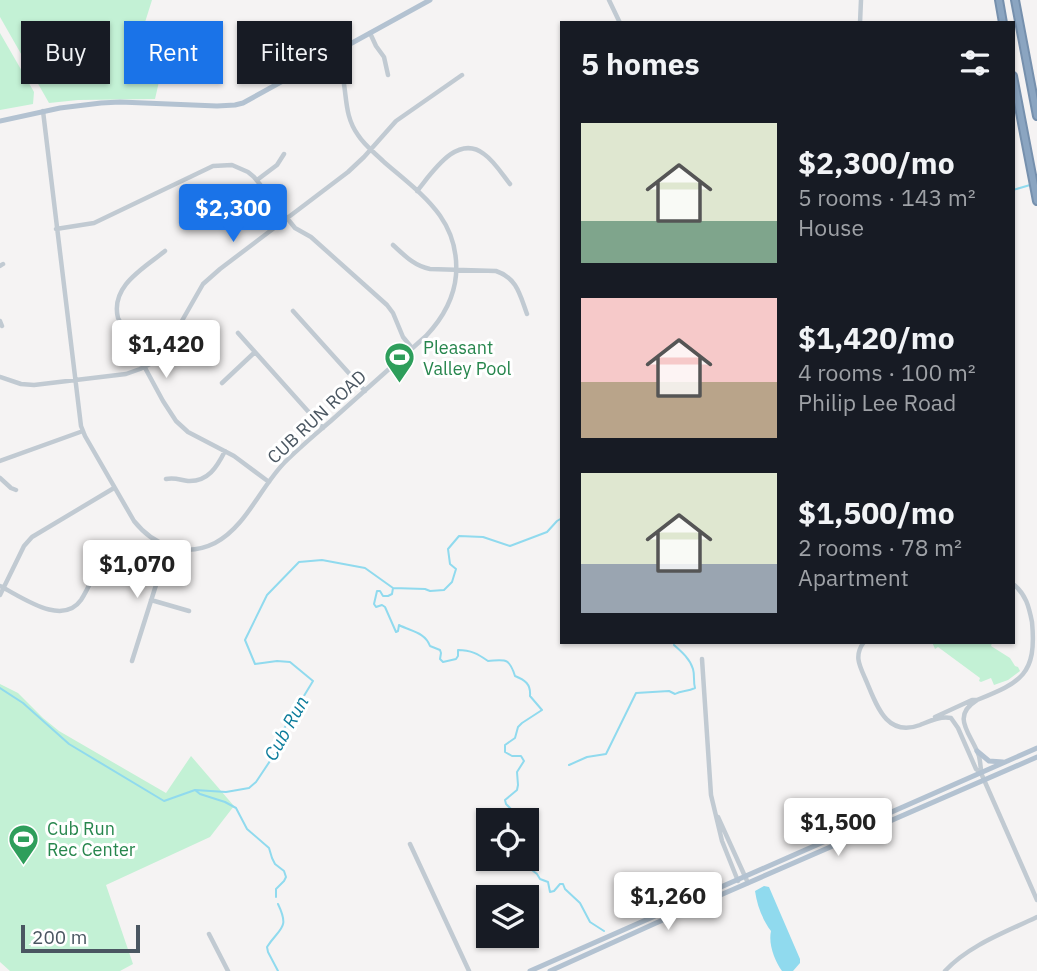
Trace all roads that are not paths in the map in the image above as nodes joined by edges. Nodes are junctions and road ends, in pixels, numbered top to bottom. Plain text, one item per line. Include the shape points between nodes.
1 (430, 0) edge
2 (609, 0) edge
3 (861, 0) edge
4 (999, 0) edge
5 (1015, 0) edge
6 (619, 21) edge
7 (860, 21) edge
8 (1003, 21) edge
9 (370, 33) junction
10 (352, 43) edge
11 (388, 75) dead end
12 (462, 75) dead end
13 (279, 84) edge
14 (343, 84) edge
15 (1015, 87) edge
16 (43, 111) junction
17 (1037, 116) edge
18 (0, 121) edge
19 (370, 150) junction
20 (284, 154) dead end
21 (257, 180) junction
22 (510, 184) dead end
23 (417, 191) junction
24 (1037, 200) edge
25 (286, 219) junction
26 (57, 229) junction
27 (393, 245) dead end
28 (165, 251) dead end
29 (456, 270) junction
30 (293, 311) dead end
31 (527, 314) dead end
32 (238, 333) dead end
33 (412, 348) junction
34 (255, 352) junction
35 (145, 367) junction
36 (0, 377) edge
37 (75, 381) junction
38 (222, 383) dead end
39 (365, 391) junction
40 (323, 428) junction
41 (82, 431) junction
42 (225, 451) junction
43 (0, 461) edge
44 (0, 478) edge
45 (166, 479) dead end
46 (269, 482) junction
47 (114, 488) junction
48 (16, 490) dead end
49 (168, 547) junction
50 (97, 569) dead end
51 (1015, 586) edge
52 (2, 587) edge
53 (0, 595) edge
54 (151, 600) junction
55 (189, 611) dead end
56 (862, 644) edge
57 (702, 659) dead end
58 (132, 661) dead end
59 (977, 700) junction
60 (931, 720) junction
61 (1037, 748) edge
62 (977, 751) junction
63 (1037, 757) edge
64 (1006, 762) junction
65 (981, 773) junction
66 (985, 780) junction
67 (714, 810) junction
68 (410, 844) dead end
69 (745, 876) junction
70 (737, 879) junction
71 (748, 883) junction
72 (740, 886) junction
73 (1037, 900) edge
74 (1037, 917) edge
75 (209, 934) dead end
76 (228, 971) edge
77 (469, 971) edge
78 (530, 971) edge
79 (550, 971) edge
80 (945, 971) edge

1 - 9 main road
2 - 6 street
3 - 7 street
4 - 8 highway
5 - 17 highway
9 - 10 main road
9 - 11 street
12 - 19 street via 396,121
13 - 16 main road via 235,105 113,102
14 - 19 street, CUB RUN ROAD via 348,116
15 - 24 highway
16 - 18 main road
16 - 26 street
19 - 23 street, CUB RUN ROAD
19 - 25 street
20 - 21 street
21 - 25 street
21 - 26 street via 237,166 221,164 94,223
22 - 23 street via 485,154 464,148 449,155
23 - 29 street, CUB RUN ROAD via 444,220
25 - 33 street via 387,305
25 - 35 street via 205,282 167,347
26 - 37 street
27 - 29 street via 422,267
28 - 35 street via 124,286 116,304 118,318
29 - 31 street via 506,275 517,287
29 - 33 street, CUB RUN ROAD via 453,291 440,320
30 - 39 street
32 - 34 street
33 - 39 street, CUB RUN ROAD
34 - 38 street
34 - 40 street
35 - 37 street
35 - 42 street via 176,421
36 - 37 street via 28,385
37 - 41 street
39 - 40 street, CUB RUN ROAD
40 - 46 street, CUB RUN ROAD
41 - 43 street
41 - 47 street
42 - 45 street via 205,477
42 - 46 street
44 - 48 street
46 - 49 street, CUB RUN ROAD via 223,538 198,548
47 - 49 street via 140,528
47 - 52 street via 32,537
49 - 54 street
50 - 52 street via 81,600 66,610 48,610
51 - 59 street via 1026,598 1030,614 1035,646 1032,661 1016,682
52 - 53 street
54 - 55 street
54 - 58 street
56 - 60 street via 858,661 886,720 904,728
57 - 67 street
59 - 60 street
59 - 62 street via 965,709 963,720
60 - 65 street via 954,720
61 - 64 main road
62 - 64 main road via 989,761
62 - 65 street
63 - 66 main road
64 - 65 main road
65 - 66 street
65 - 69 main road
66 - 71 main road
66 - 73 street
67 - 69 street
67 - 70 street
68 - 77 street
69 - 70 main road
69 - 71 street
70 - 72 street
70 - 78 main road
71 - 72 main road
72 - 79 main road
74 - 80 street via 970,950
75 - 76 street

